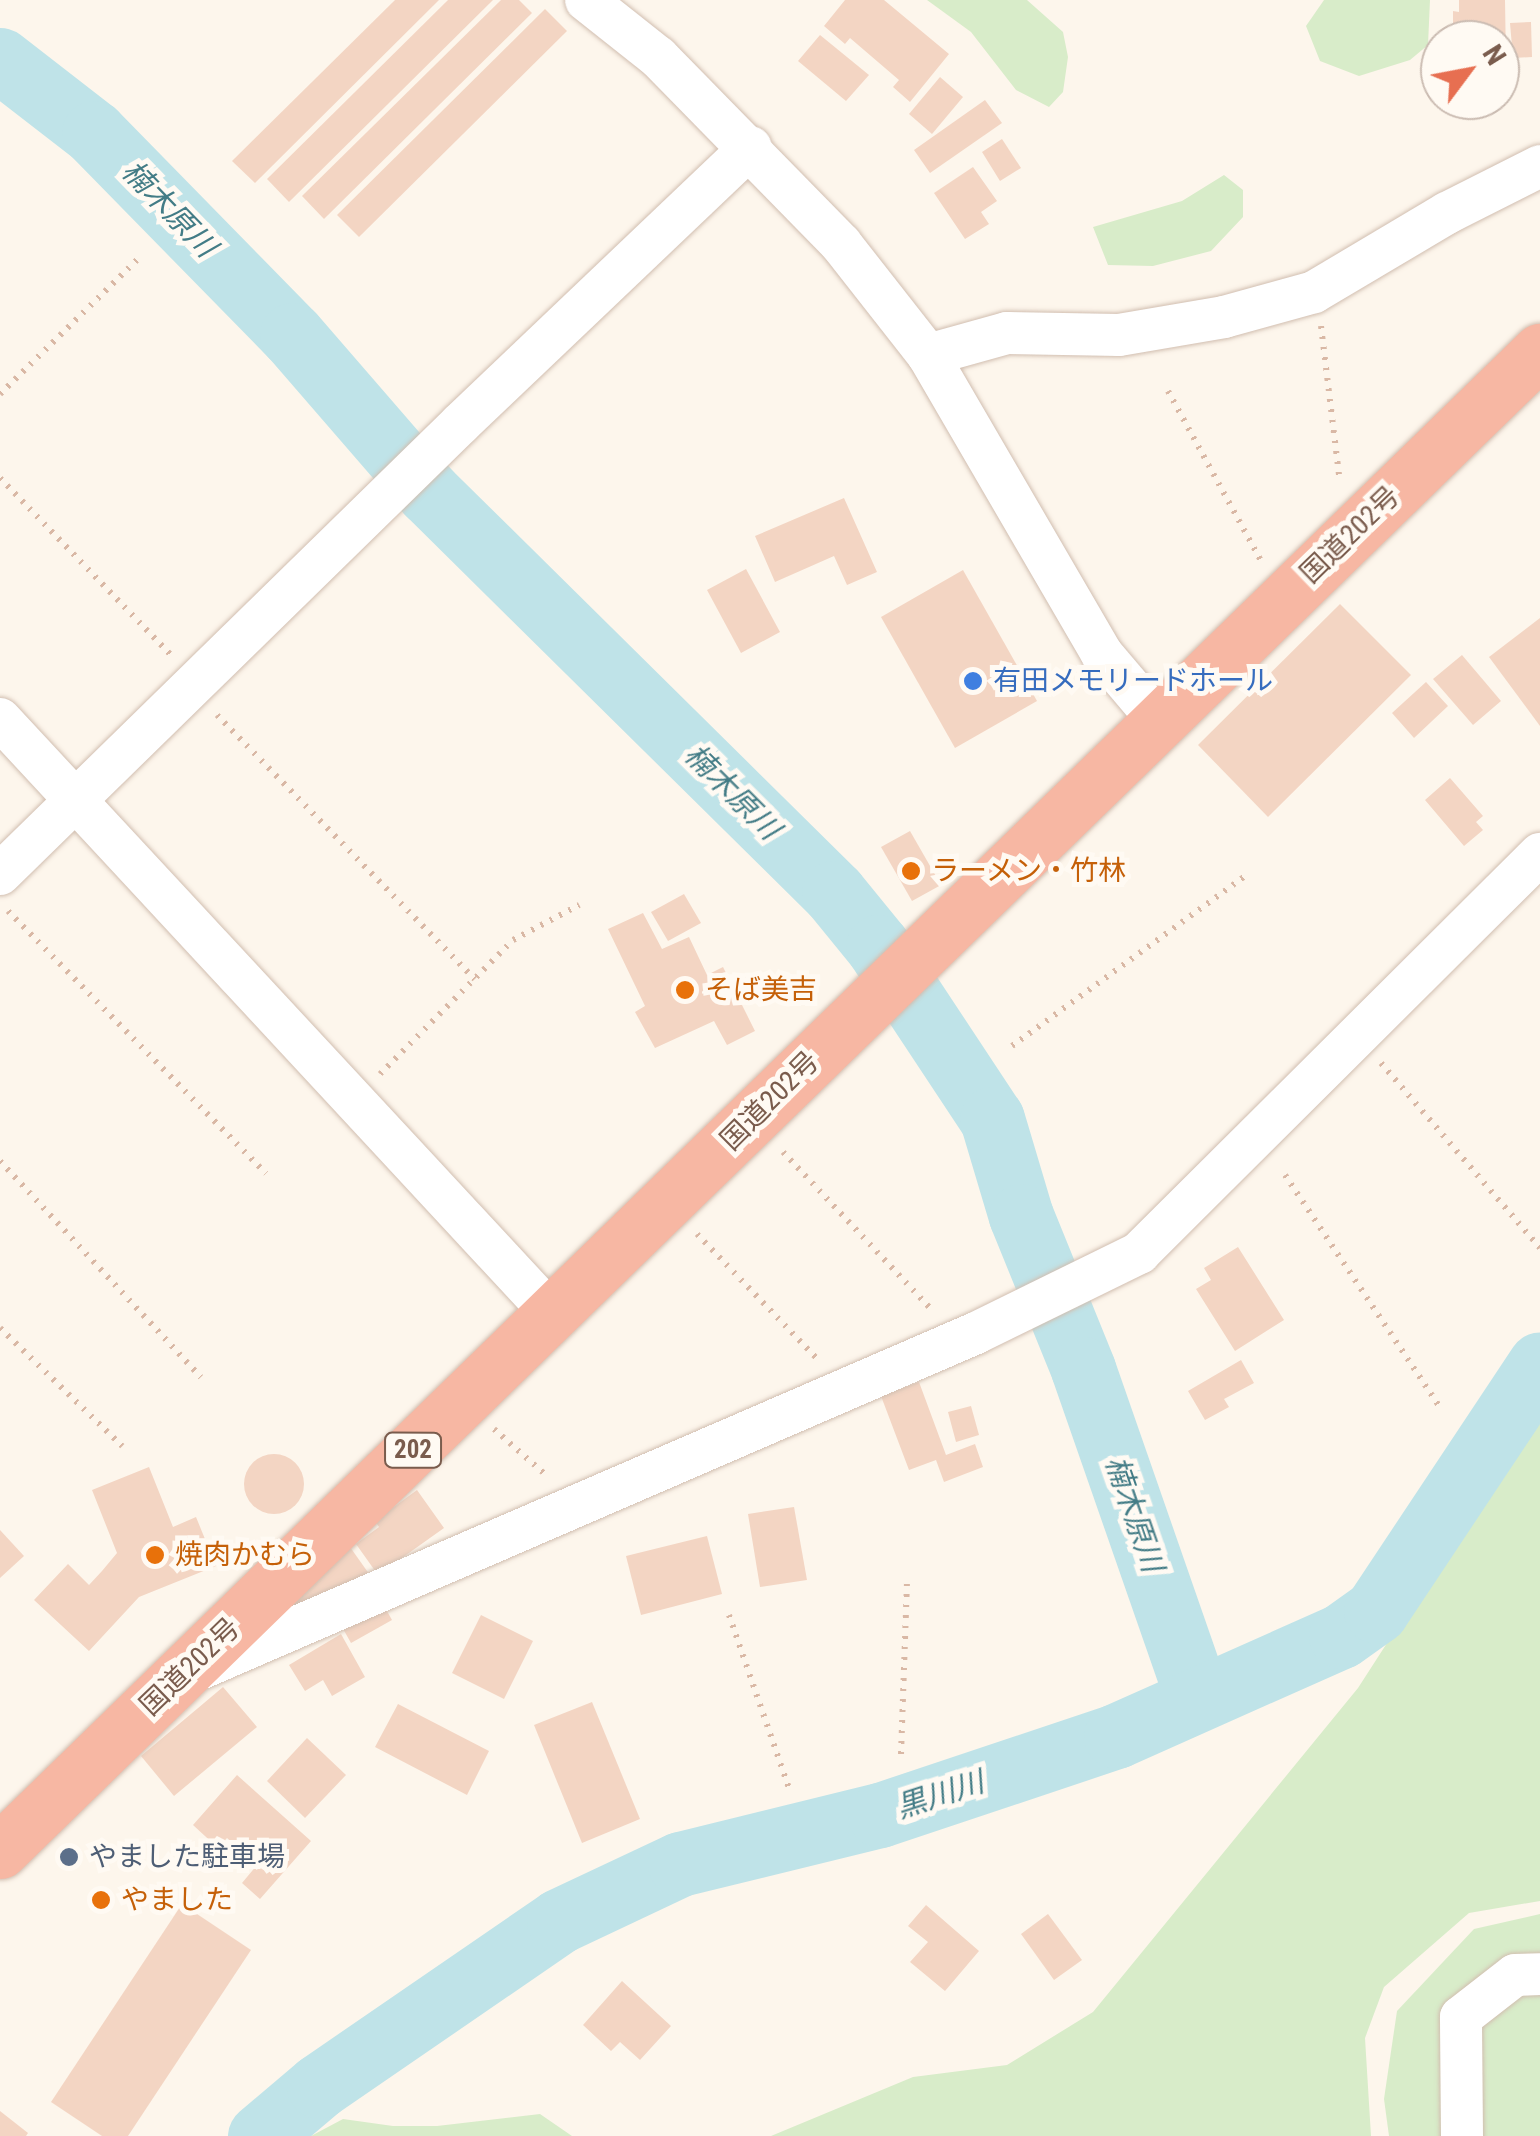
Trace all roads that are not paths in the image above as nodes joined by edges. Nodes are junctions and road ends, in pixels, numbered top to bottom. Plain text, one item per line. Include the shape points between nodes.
1 (586, 0) edge
2 (751, 147) junction
3 (1540, 166) edge
4 (1540, 351) edge
5 (928, 355) junction
6 (0, 719) edge
7 (1158, 720) junction
8 (76, 798) junction
9 (1540, 854) edge
10 (0, 874) edge
11 (553, 1315) junction
12 (176, 1680) junction
13 (0, 1851) edge
14 (1540, 1974) edge
15 (1462, 2136) edge

1 - 2 street via 658,57
2 - 5 street via 841,244
2 - 8 street
3 - 5 street via 1314,292 1136,332 1007,333
4 - 7 highway, 国道202号 / 202
5 - 7 street via 1102,654
6 - 8 street
7 - 11 highway, 国道202号 / 202
8 - 10 street
8 - 11 street
9 - 12 street via 1140,1253
11 - 12 highway, 国道202号 / 202
12 - 13 highway, 国道202号 / 202
14 - 15 street via 1515,1975 1461,2017

